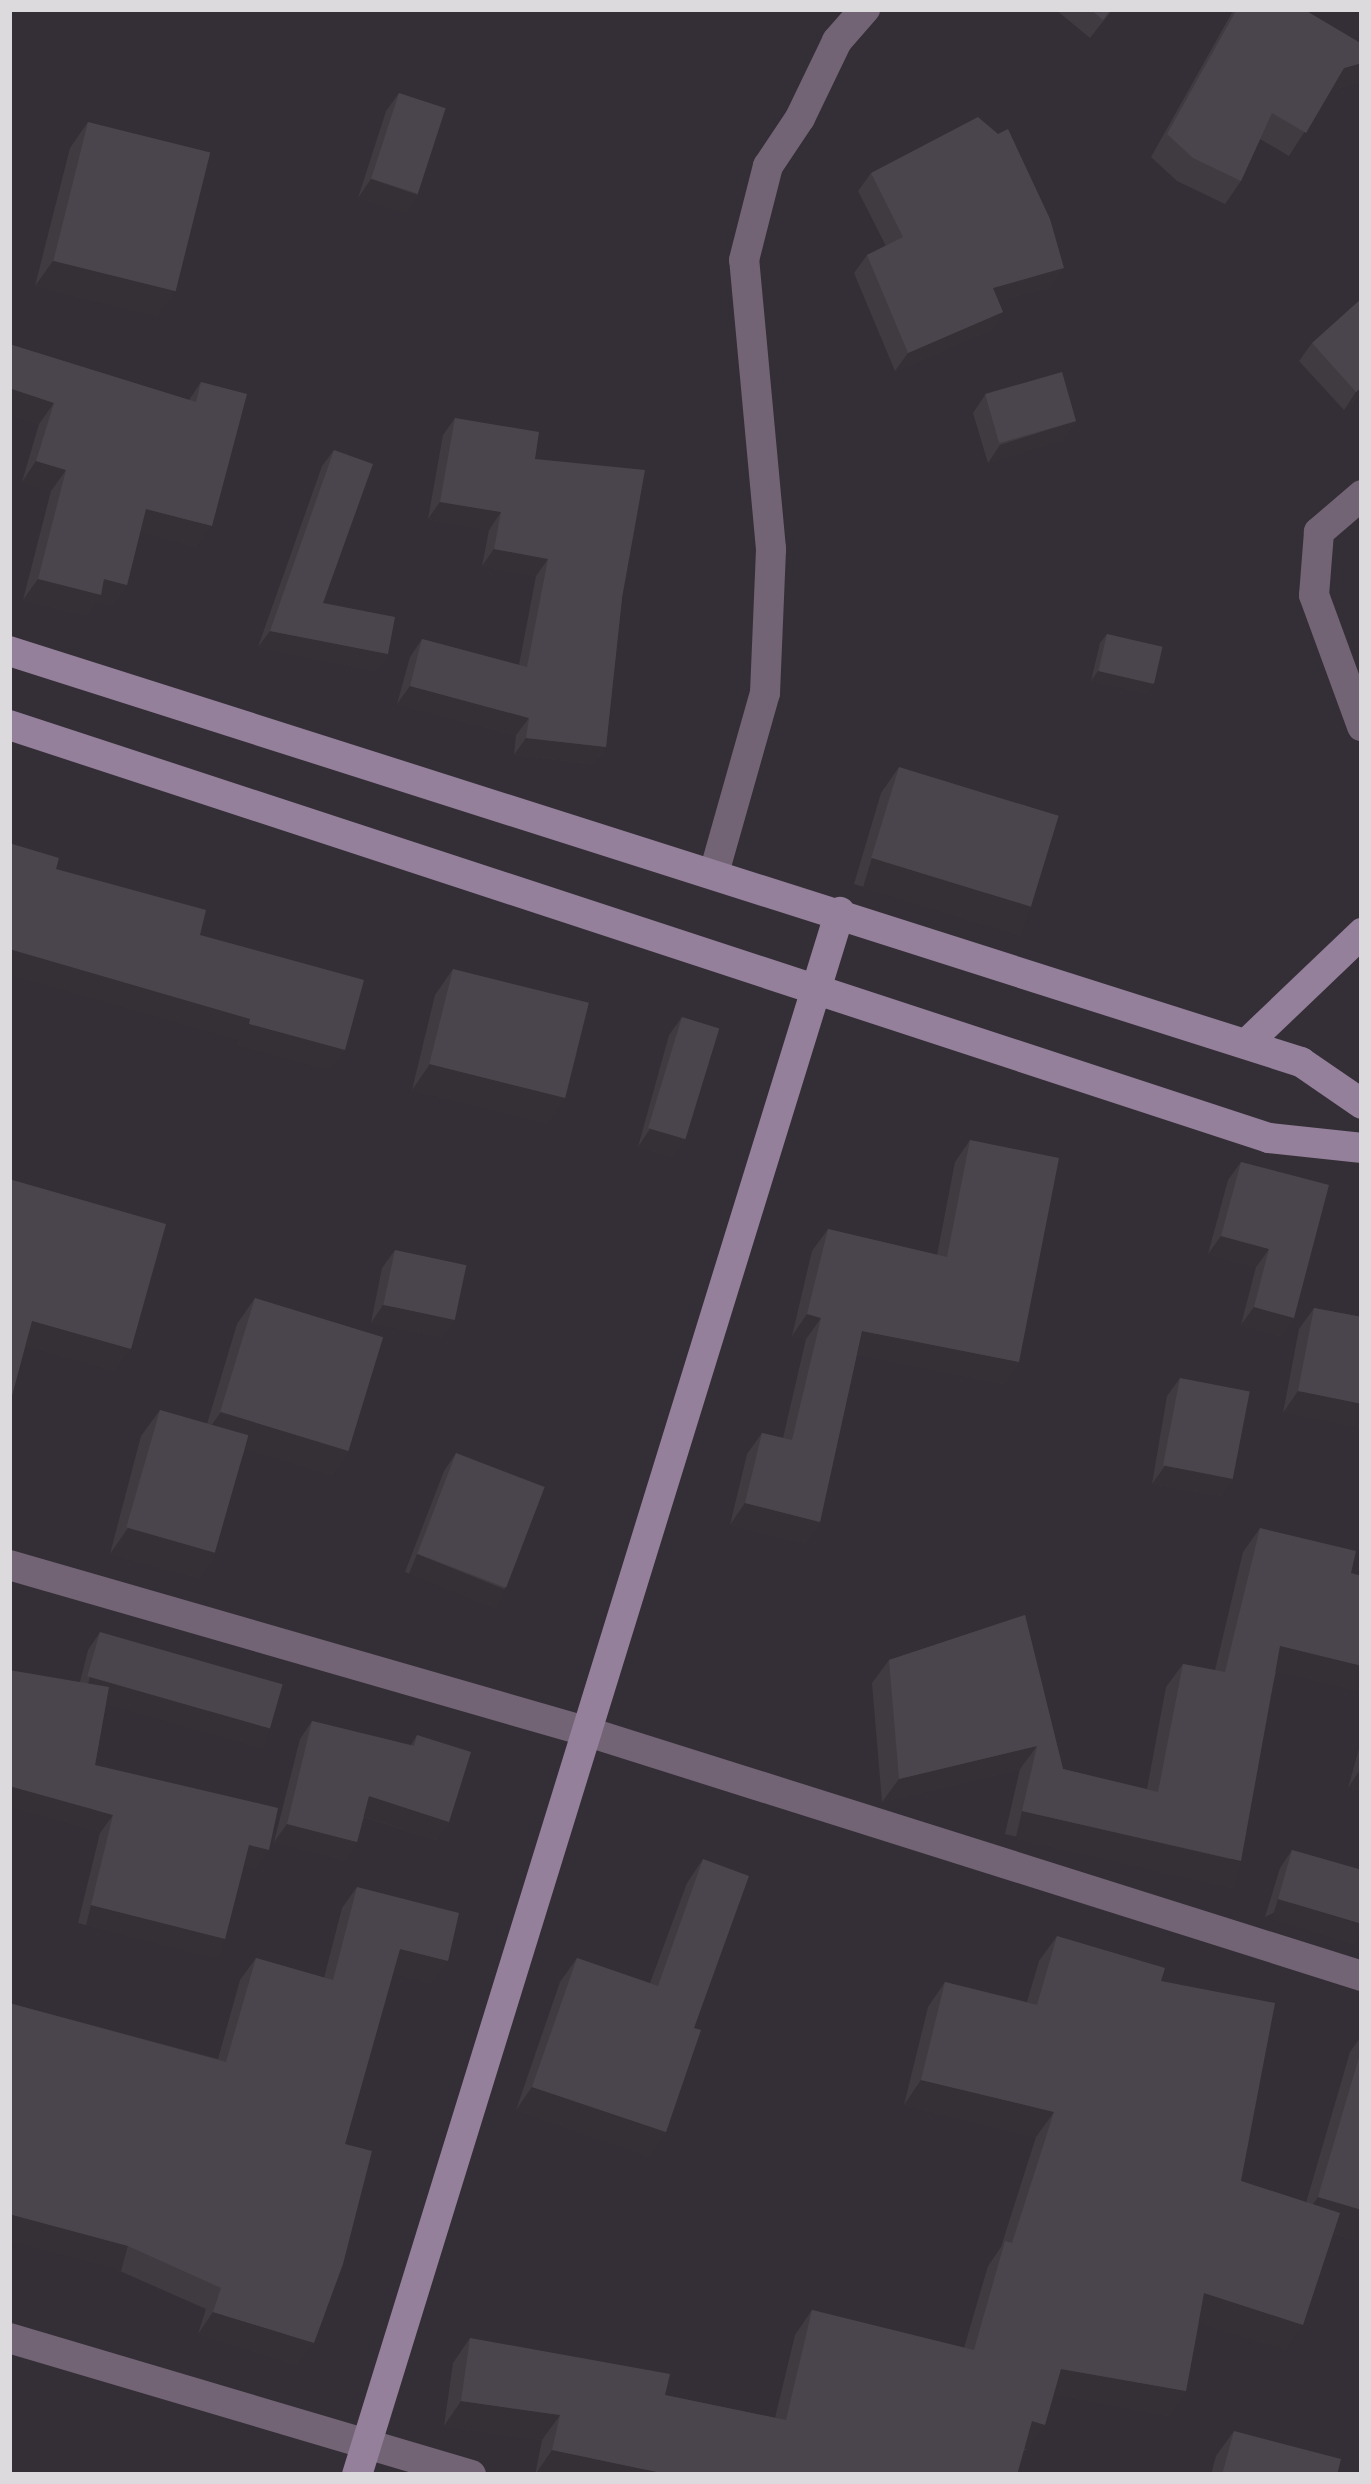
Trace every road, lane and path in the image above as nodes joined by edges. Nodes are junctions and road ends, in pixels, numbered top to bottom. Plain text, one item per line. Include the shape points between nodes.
1 (865, 9) edge
2 (1362, 495) edge
3 (9, 651) edge
4 (9, 725) edge
5 (1362, 727) edge
6 (715, 873) junction
7 (840, 912) junction
8 (1362, 932) edge
9 (816, 987) junction
10 (1246, 1044) junction
11 (1362, 1104) edge
12 (1362, 1148) edge
13 (9, 1565) edge
14 (585, 1731) junction
15 (1362, 1976) edge
16 (9, 2338) edge
17 (367, 2444) junction
18 (357, 2475) edge
19 (471, 2475) edge

1 - 6 street via 837,41 768,166 744,260 771,549 766,693
2 - 5 street via 1319,532 1314,595
3 - 6 street
4 - 9 street
6 - 7 street
7 - 9 street
7 - 10 street
8 - 10 street
9 - 12 street via 1269,1138
9 - 14 street
10 - 11 street via 1301,1062
13 - 14 street
14 - 15 street
14 - 17 street
16 - 17 street
17 - 18 street
17 - 19 street

